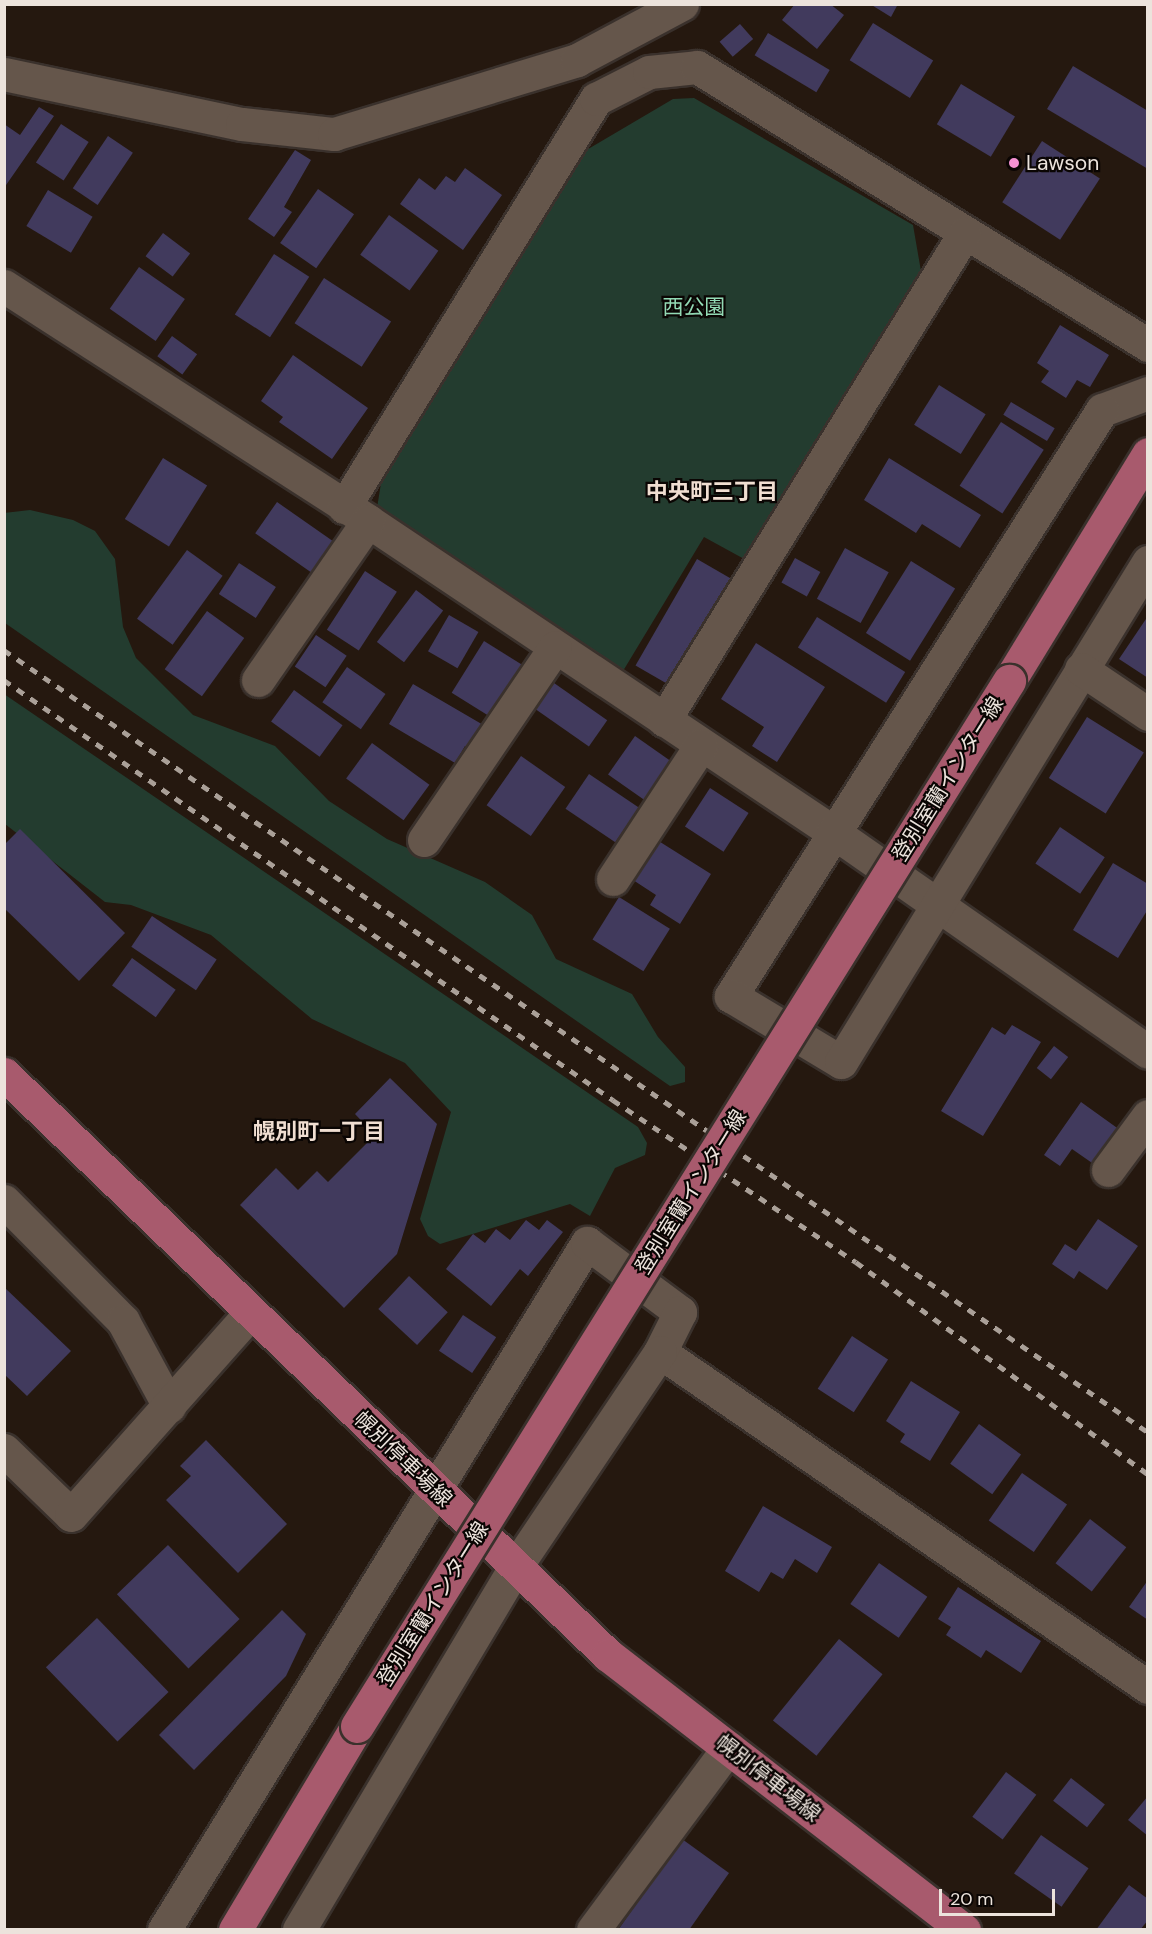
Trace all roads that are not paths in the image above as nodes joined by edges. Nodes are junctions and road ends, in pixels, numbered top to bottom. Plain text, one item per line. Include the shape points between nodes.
1 (682, 4) edge
2 (638, 28) junction
3 (648, 72) junction
4 (4, 74) edge
5 (964, 234) junction
6 (4, 286) edge
7 (1148, 345) edge
8 (1148, 393) edge
9 (1148, 454) edge
10 (356, 514) junction
11 (1148, 562) edge
12 (555, 647) junction
13 (1081, 669) junction
14 (258, 680) dead end
15 (1148, 714) edge
16 (664, 720) junction
17 (701, 745) junction
18 (833, 832) junction
19 (424, 840) dead end
20 (613, 879) dead end
21 (934, 906) junction
22 (1148, 1052) edge
23 (4, 1074) edge
24 (1148, 1116) edge
25 (1108, 1170) dead end
26 (4, 1201) edge
27 (251, 1312) junction
28 (660, 1352) junction
29 (169, 1406) junction
30 (4, 1450) edge
31 (436, 1491) junction
32 (514, 1569) junction
33 (1148, 1687) edge
34 (728, 1748) junction
35 (164, 1929) edge
36 (235, 1929) edge
37 (299, 1929) edge
38 (593, 1929) edge
39 (963, 1929) edge

1 - 2 street
2 - 3 street
2 - 4 street via 577,60 334,134 242,124
3 - 5 street via 697,67
3 - 10 street via 596,99
5 - 7 street
5 - 16 street
6 - 10 street
8 - 18 street via 1102,410
9 - 36 main road, 登別室蘭インター線, bridge via 357,1726
10 - 12 street
10 - 14 street
11 - 13 street
12 - 16 street
12 - 19 street
13 - 15 street
13 - 21 street
16 - 17 street
17 - 18 street
17 - 20 street
18 - 21 street
18 - 21 street via 731,996 842,1062
21 - 22 street
23 - 27 main road, 幌別停車場線
24 - 25 street
26 - 29 street via 123,1321
27 - 29 street
27 - 31 main road, 幌別停車場線
28 - 31 street via 680,1312 587,1244
28 - 32 street
28 - 33 street
29 - 30 street via 71,1515
31 - 32 main road, 幌別停車場線
31 - 35 street
32 - 34 main road, 幌別停車場線 via 608,1655
32 - 37 street
34 - 38 street
34 - 39 main road, 幌別停車場線

